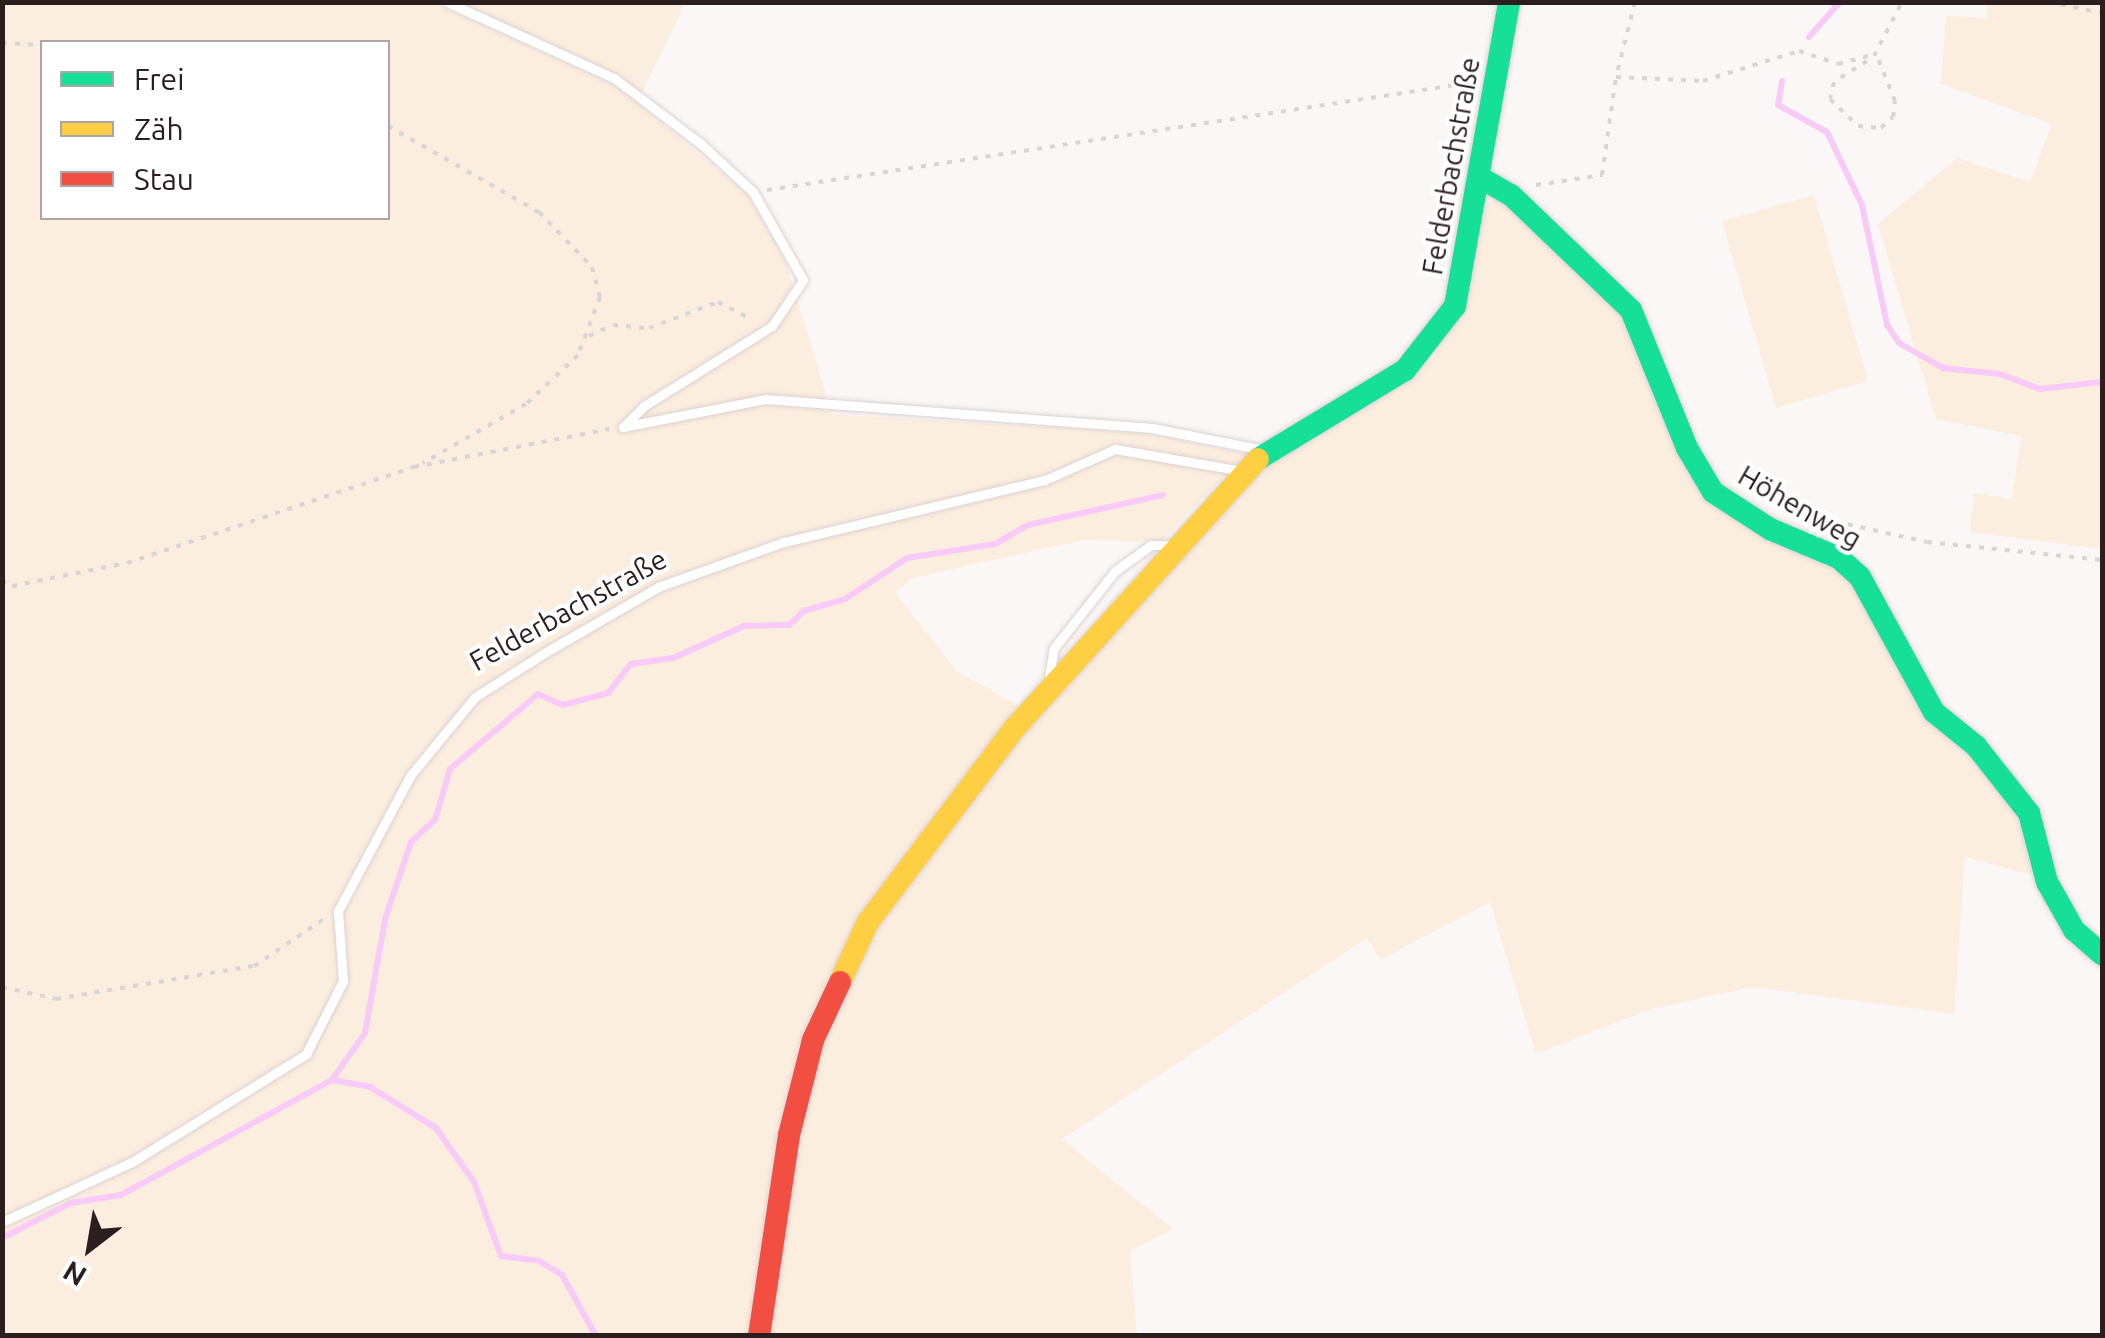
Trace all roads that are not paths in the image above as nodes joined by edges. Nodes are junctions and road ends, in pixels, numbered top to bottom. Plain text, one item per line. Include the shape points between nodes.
1 (447, 2) edge
2 (1510, 2) edge
3 (1492, 184) junction
4 (1268, 450) junction
5 (1243, 472) junction
6 (2102, 954) edge
7 (2, 1222) edge
8 (759, 1336) edge

1 - 4 lane via 614,78 753,192 803,280 772,326 644,406 623,427 766,400 1152,428
2 - 3 street, Felderbachstraße via 1497,78
3 - 4 street, Felderbachstraße via 1455,306 1436,336 1406,370 1364,400
3 - 6 street, Höhenweg via 1630,310 1687,448 1713,492 1770,529 1839,558 1860,577 1934,712 1976,746 2029,813 2047,882 2074,930
4 - 5 street, Felderbachstraße
5 - 7 lane, Felderbachstraße via 1115,448 1045,480 784,542 658,587 475,697 410,776 338,910 343,981 306,1054 132,1162
5 - 8 street, Felderbachstraße via 1052,685 868,922 836,980 789,1135

